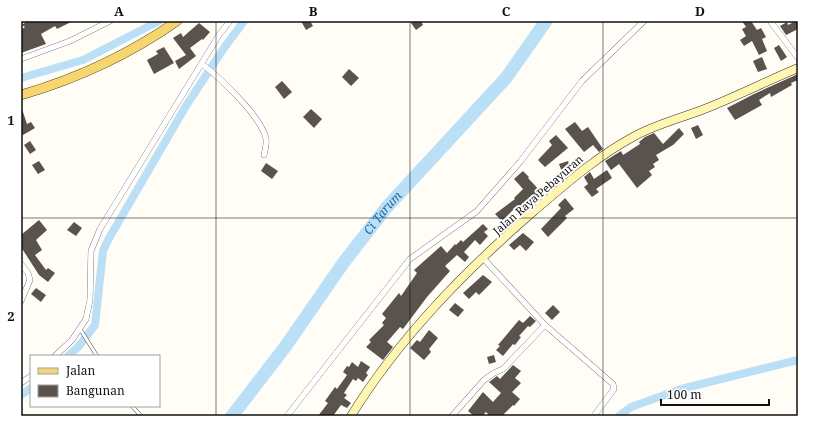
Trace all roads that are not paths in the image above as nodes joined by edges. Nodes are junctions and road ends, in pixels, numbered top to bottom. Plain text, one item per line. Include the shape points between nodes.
1 (110, 21) edge
2 (177, 21) edge
3 (230, 21) edge
4 (644, 21) edge
5 (770, 21) edge
6 (798, 58) edge
7 (21, 59) edge
8 (202, 64) junction
9 (798, 68) edge
10 (21, 95) edge
11 (264, 154) dead end
12 (483, 258) junction
13 (21, 264) edge
14 (21, 301) edge
15 (545, 325) junction
16 (80, 329) junction
17 (56, 355) edge
18 (96, 355) edge
19 (30, 377) edge
20 (21, 383) edge
21 (133, 407) edge
22 (141, 416) edge
23 (287, 416) edge
24 (351, 416) edge
25 (452, 416) edge
26 (594, 416) edge

1 - 7 street via 70,41
2 - 10 main road via 150,40 92,69
3 - 8 street
4 - 23 street via 585,77 520,162 477,211 410,259
5 - 6 street
8 - 11 street via 238,96 260,127 266,139
8 - 16 street via 94,240 91,251 88,310
9 - 12 main road, Jalan Raya Pebayuran via 619,145 575,176
12 - 15 street
12 - 24 main road, Jalan Raya Pebayuran via 442,298 405,341
13 - 14 street via 30,280
15 - 25 street via 503,369 484,380
15 - 26 street via 613,384 614,390
16 - 17 street
16 - 18 lane
19 - 20 street
21 - 22 lane

